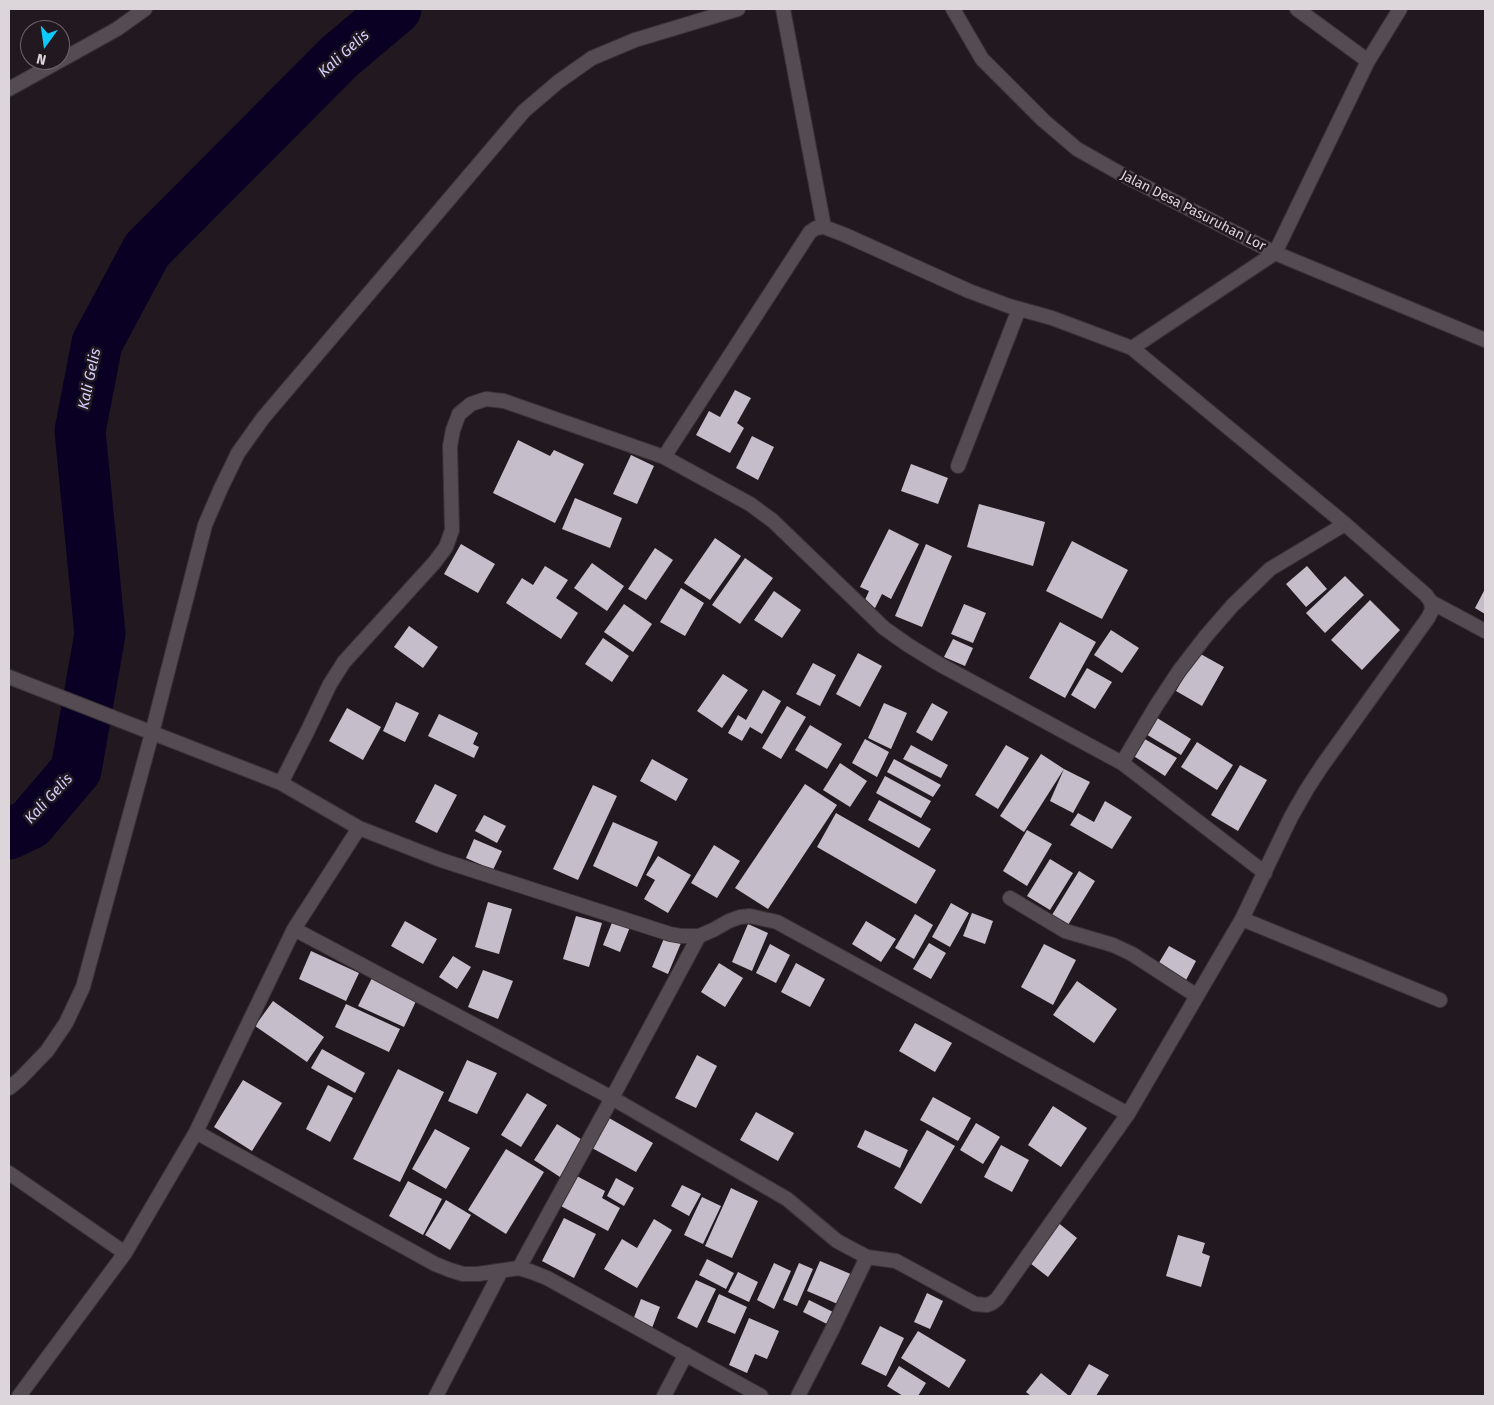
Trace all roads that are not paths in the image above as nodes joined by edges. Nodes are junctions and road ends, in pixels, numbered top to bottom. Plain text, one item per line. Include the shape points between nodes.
1 (145, 9) edge
2 (738, 9) edge
3 (783, 9) edge
4 (953, 9) edge
5 (1297, 9) edge
6 (1400, 9) edge
7 (1368, 61) junction
8 (9, 90) edge
9 (824, 227) junction
10 (1276, 254) junction
11 (1018, 309) junction
12 (1485, 340) edge
13 (1132, 348) junction
14 (664, 457) junction
15 (958, 466) dead end
16 (1345, 524) junction
17 (1431, 602) junction
18 (1485, 631) edge
19 (9, 677) edge
20 (152, 733) junction
21 (1122, 763) junction
22 (281, 783) junction
23 (360, 828) junction
24 (1265, 873) junction
25 (1010, 898) dead end
26 (1242, 919) junction
27 (294, 929) junction
28 (699, 936) junction
29 (1197, 996) junction
30 (1440, 1000) dead end
31 (9, 1088) edge
32 (612, 1098) junction
33 (1128, 1114) junction
34 (196, 1132) junction
35 (9, 1173) edge
36 (125, 1253) junction
37 (867, 1257) junction
38 (519, 1268) junction
39 (501, 1271) junction
40 (686, 1354) junction
41 (9, 1394) edge
42 (12, 1396) edge
43 (19, 1396) edge
44 (436, 1396) edge
45 (664, 1396) edge
46 (761, 1396) edge
47 (798, 1396) edge

1 - 8 street via 117,29
2 - 20 street via 635,40 592,58 524,111 263,418 238,453 205,525
3 - 9 street
4 - 10 street, Jalan Desa Pasuruhan Lor via 982,59 1077,149
5 - 7 street
6 - 7 street
7 - 10 street
9 - 11 street
9 - 14 street via 810,232
10 - 12 street, Jalan Desa Pasuruhan Lor
10 - 13 street
11 - 13 street
11 - 15 street
13 - 16 street
14 - 21 street via 750,504 773,521 884,628 908,645
14 - 22 street via 504,401 486,399 471,404 459,414 450,446 452,530 446,547 344,662
16 - 17 street
16 - 21 street via 1270,568 1232,606 1179,672
17 - 18 street
17 - 24 street via 1428,618 1307,789
19 - 20 street
20 - 22 street
20 - 31 street via 83,987 66,1023 47,1051
21 - 24 street
22 - 23 street
23 - 27 street
23 - 28 street via 441,860 661,931
24 - 26 street
25 - 29 street via 1065,932 1113,945 1132,954
26 - 29 street
26 - 30 street
27 - 32 street
27 - 34 street
28 - 32 street
28 - 33 street via 740,917 777,922
29 - 33 street
32 - 37 street via 787,1200 837,1241
32 - 38 street
33 - 37 street via 992,1303 975,1304 896,1261
34 - 36 street
34 - 39 street via 435,1264 463,1274
35 - 36 street
36 - 43 street
37 - 47 street
38 - 39 street
38 - 40 street via 547,1278
39 - 44 street
40 - 45 street
40 - 46 street
41 - 42 street

